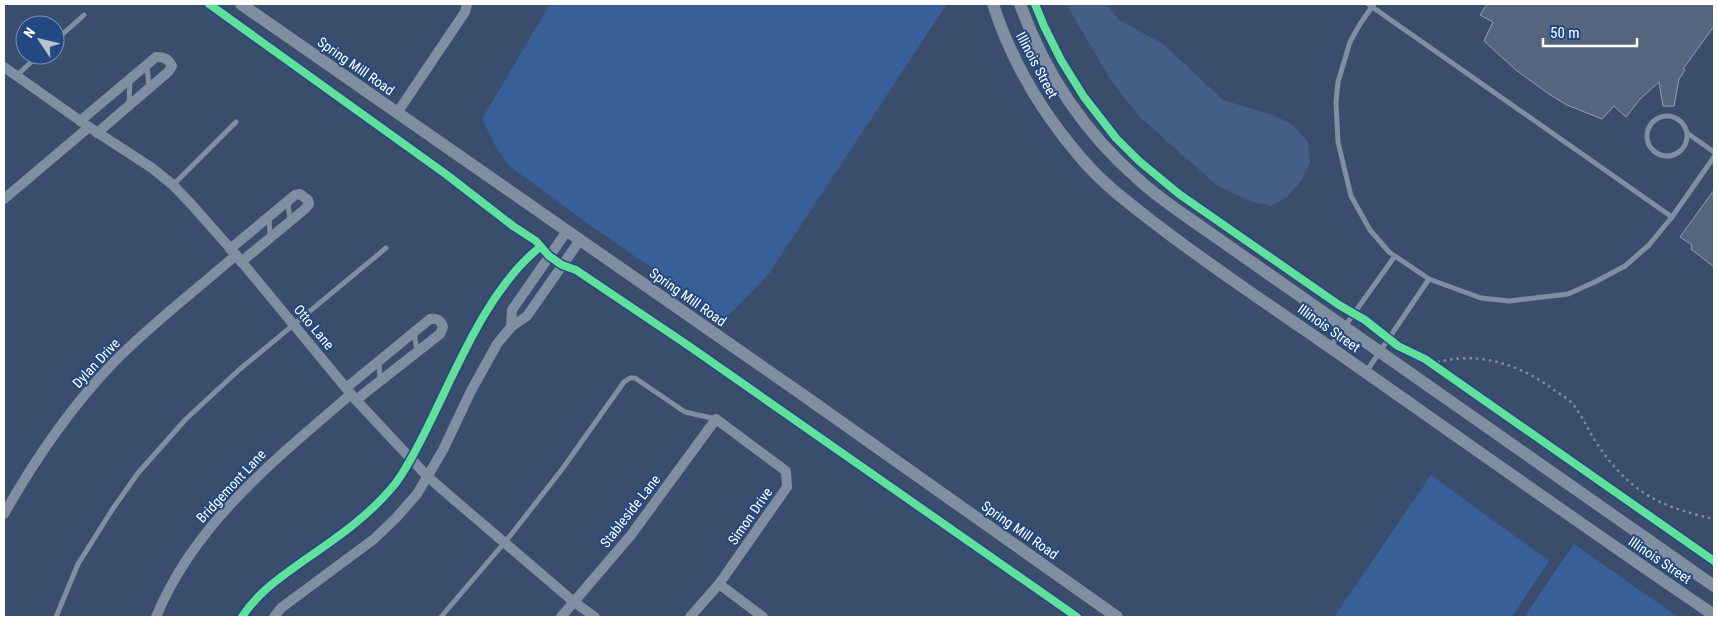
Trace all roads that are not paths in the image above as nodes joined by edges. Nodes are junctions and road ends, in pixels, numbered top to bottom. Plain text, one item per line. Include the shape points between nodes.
1 (241, 4) edge
2 (467, 4) edge
3 (993, 4) edge
4 (1020, 4) edge
5 (1371, 5) edge
6 (84, 15) dead end
7 (65, 32) edge
8 (28, 65) edge
9 (147, 65) junction
10 (4, 67) edge
11 (16, 76) junction
12 (130, 79) junction
13 (149, 89) junction
14 (129, 106) junction
15 (397, 113) junction
16 (80, 121) junction
17 (236, 122) dead end
18 (93, 130) junction
19 (1687, 133) junction
20 (1714, 152) edge
21 (1714, 157) edge
22 (173, 186) junction
23 (4, 199) edge
24 (288, 201) junction
25 (269, 216) junction
26 (1672, 217) junction
27 (290, 222) junction
28 (567, 231) junction
29 (270, 237) junction
30 (580, 240) junction
31 (386, 248) dead end
32 (236, 255) junction
33 (1395, 256) junction
34 (1429, 279) junction
35 (294, 325) junction
36 (511, 327) junction
37 (1344, 327) junction
38 (414, 332) junction
39 (1330, 347) junction
40 (1380, 351) junction
41 (418, 352) junction
42 (379, 361) junction
43 (1365, 372) junction
44 (380, 381) junction
45 (351, 394) junction
46 (716, 419) junction
47 (427, 476) junction
48 (4, 514) edge
49 (504, 544) junction
50 (719, 584) junction
51 (1714, 586) edge
52 (574, 602) junction
53 (1714, 615) edge
54 (56, 617) edge
55 (156, 617) edge
56 (274, 617) edge
57 (441, 617) edge
58 (561, 617) edge
59 (595, 617) edge
60 (690, 617) edge
61 (763, 617) edge
62 (1116, 617) edge

1 - 15 street, Spring Mill Road
2 - 15 street via 465,12
3 - 39 street, Illinois Street via 1028,84 1082,159 1114,191 1186,247
4 - 37 street, Illinois Street via 1042,55 1064,94 1122,164 1168,203
5 - 26 lane
5 - 33 lane via 1350,42 1338,82 1338,142 1351,196 1370,230
6 - 7 lane
8 - 11 lane
9 - 12 street
9 - 13 lane
9 - 13 street via 156,57 162,57 172,66
10 - 11 street, Otto Lane
11 - 16 street, Otto Lane
12 - 14 lane
12 - 16 street
13 - 14 street
14 - 18 street
15 - 28 street, Spring Mill Road
16 - 18 street, Otto Lane
17 - 22 lane
18 - 22 street, Otto Lane via 152,168
18 - 23 street
19 - 19 lane via 1680,120 1662,116 1651,123 1648,143 1657,153 1670,156 1682,150
19 - 20 lane
21 - 26 lane
22 - 32 street, Otto Lane
24 - 25 street, Dylan Drive
24 - 27 lane
24 - 27 street, Dylan Drive via 296,194 308,200 305,209
25 - 29 lane
25 - 32 street, Dylan Drive
26 - 34 lane via 1649,245 1625,266 1568,294 1509,301 1481,298
27 - 29 street, Dylan Drive
28 - 30 street, Spring Mill Road
28 - 36 street via 512,310
29 - 32 street, Dylan Drive
30 - 36 street via 526,316
30 - 62 street, Spring Mill Road
31 - 35 lane
32 - 35 street, Otto Lane
32 - 48 street, Dylan Drive via 112,364 49,442
33 - 34 lane
33 - 37 lane
34 - 40 lane
35 - 45 street, Otto Lane
35 - 54 lane via 193,413 138,472 78,564
36 - 47 street via 471,391
37 - 39 lane
37 - 40 street, Illinois Street
38 - 41 lane
38 - 41 street, Bridgemont Lane via 430,319 436,318 443,327 440,334
38 - 42 street, Bridgemont Lane
39 - 43 street, Illinois Street
40 - 43 lane
40 - 51 street, Illinois Street
41 - 44 street, Bridgemont Lane
42 - 44 lane
42 - 45 street, Bridgemont Lane
43 - 53 street, Illinois Street
44 - 45 street, Bridgemont Lane
45 - 47 street, Otto Lane
45 - 55 street, Bridgemont Lane via 277,457 227,507 179,571
46 - 49 lane via 685,412 635,378 630,378
46 - 50 street, Simon Drive via 786,471 787,487
46 - 52 street, Stableside Lane via 631,535
47 - 49 street, Otto Lane
47 - 56 street via 417,494 374,539
49 - 52 street, Otto Lane
49 - 57 lane
50 - 60 street, Simon Drive
50 - 61 street
52 - 58 street, Stableside Lane
52 - 59 street, Otto Lane

